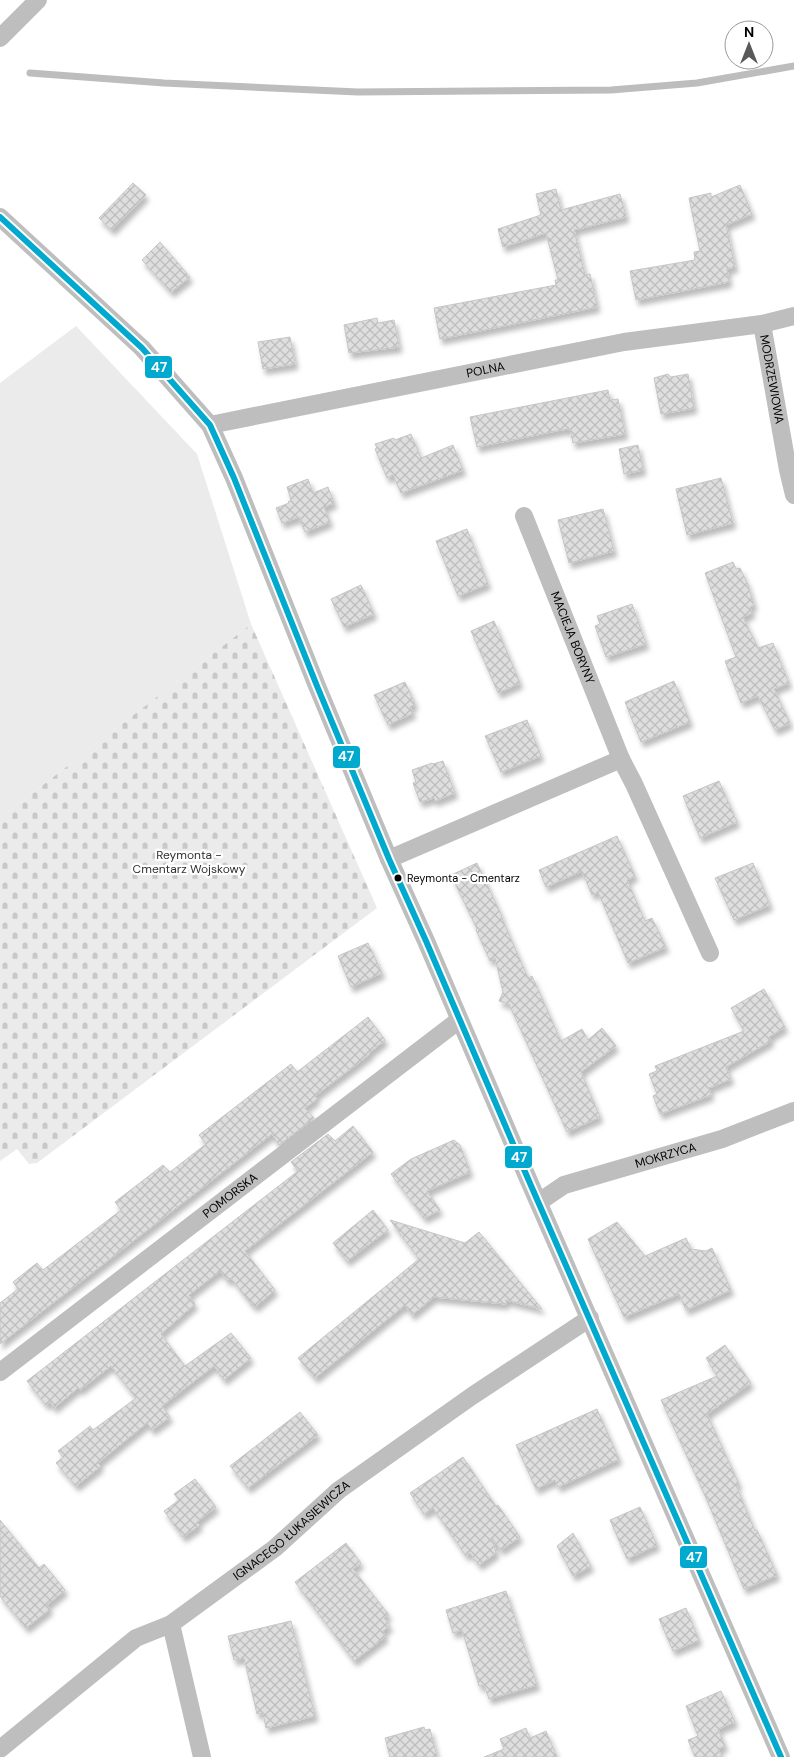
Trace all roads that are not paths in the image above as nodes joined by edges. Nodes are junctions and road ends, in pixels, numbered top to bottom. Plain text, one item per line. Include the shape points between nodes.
1 (38, 0) edge
2 (0, 38) edge
3 (0, 217) edge
4 (794, 316) edge
5 (762, 324) junction
6 (210, 425) junction
7 (794, 495) edge
8 (524, 516) dead end
9 (621, 759) junction
10 (388, 859) junction
11 (710, 953) dead end
12 (459, 1020) junction
13 (794, 1111) edge
14 (539, 1202) junction
15 (590, 1318) junction
16 (0, 1372) edge
17 (171, 1624) junction
18 (0, 1749) edge
19 (202, 1757) edge
20 (781, 1757) edge

1 - 2 street
3 - 6 street via 142,348
4 - 5 street, POLNA
5 - 6 street, POLNA via 624,342
5 - 7 street, MODRZEWIOWA
6 - 10 street
8 - 9 street, MACIEJA BORYNY
9 - 10 street
9 - 11 street, MACIEJA BORYNY
10 - 12 street
12 - 14 street
12 - 16 street, POMORSKA
13 - 14 street, MOKRZYCA via 722,1139 564,1185
14 - 15 street
15 - 17 street, IGNACEGO ŁUKASIEWICZA via 339,1490 275,1548
15 - 20 street
17 - 18 street, IGNACEGO ŁUKASIEWICZA via 136,1638
17 - 19 street

